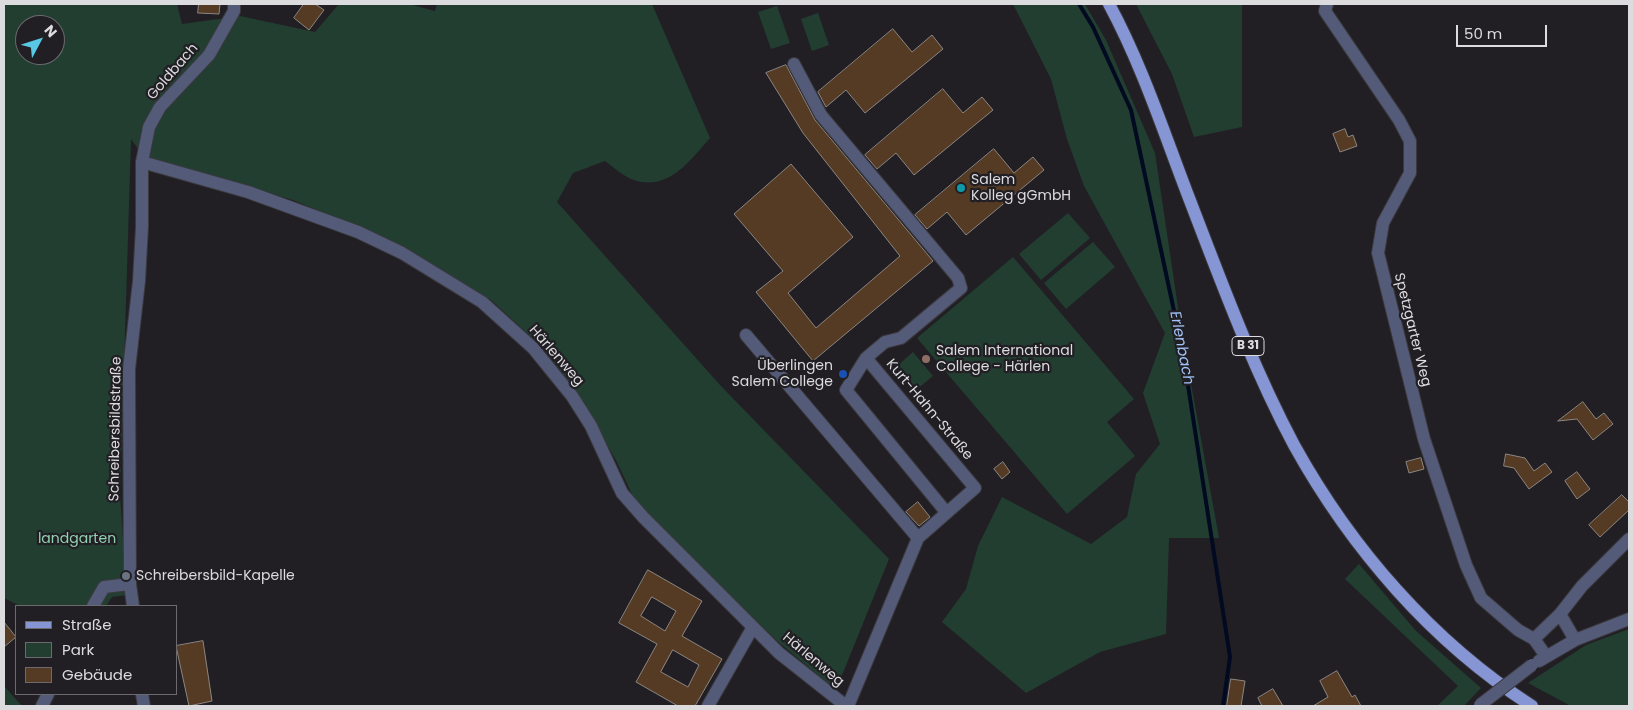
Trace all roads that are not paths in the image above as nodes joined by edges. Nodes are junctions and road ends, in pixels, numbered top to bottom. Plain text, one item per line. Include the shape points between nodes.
1 (234, 4) edge
2 (1109, 4) edge
3 (1327, 4) edge
4 (794, 64) dead end
5 (142, 162) junction
6 (746, 334) dead end
7 (866, 358) junction
8 (946, 512) junction
9 (918, 538) junction
10 (1629, 539) edge
11 (130, 584) junction
12 (94, 605) edge
13 (133, 605) edge
14 (1560, 614) junction
15 (1629, 619) edge
16 (753, 627) junction
17 (1534, 639) junction
18 (1575, 640) junction
19 (1546, 656) junction
20 (708, 706) edge
21 (847, 706) edge
22 (1479, 706) edge
23 (1532, 706) edge

1 - 5 street, Goldbach via 234,11 209,55 160,108 153,120
2 - 23 main road, B 31 via 1134,56 1249,349 1273,404 1314,479 1362,548 1410,604 1463,655
3 - 17 street, Spetzgarter Weg via 1326,11 1410,141 1410,174 1383,223 1378,253 1424,439 1441,493 1481,598 1518,630
4 - 7 street via 821,115 958,278 961,288 901,338 885,342
5 - 11 street, Schreibersbildstraße via 139,281 129,369
5 - 16 street, Härlenweg via 248,192 358,232 402,253 482,302 533,348 572,396 591,426 622,493
6 - 9 street
7 - 8 street, Kurt-Hahn-Straße via 846,390
7 - 8 street, Kurt-Hahn-Straße via 975,488
8 - 9 street, Kurt-Hahn-Straße
9 - 21 street, Kurt-Hahn-Straße
10 - 14 street via 1582,586
11 - 12 street via 104,587
11 - 13 street, Schreibersbildstraße
14 - 17 street
14 - 18 street
15 - 18 street
16 - 20 street
16 - 21 street, Härlenweg via 780,653
17 - 19 street, Spetzgarter Weg
18 - 19 street
19 - 22 street, bridge

